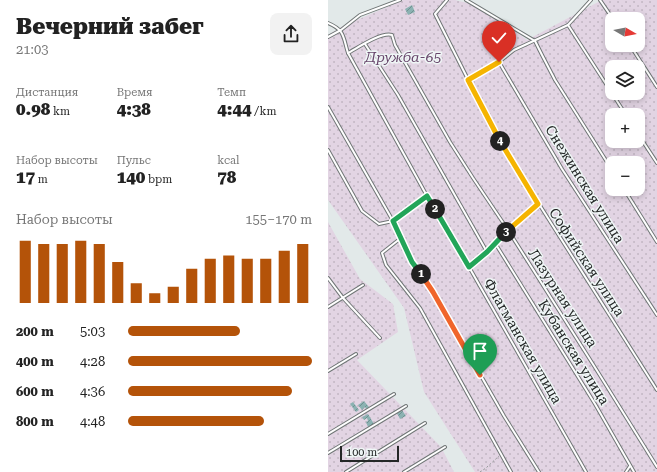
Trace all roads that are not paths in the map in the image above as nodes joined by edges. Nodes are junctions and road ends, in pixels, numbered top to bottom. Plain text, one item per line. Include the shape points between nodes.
1 (400, 0) edge
2 (447, 0) edge
3 (466, 0) edge
4 (589, 0) edge
5 (600, 0) edge
6 (608, 12) edge
7 (328, 23) edge
8 (568, 25) junction
9 (341, 30) junction
10 (328, 37) edge
11 (535, 40) junction
12 (365, 44) junction
13 (634, 52) edge
14 (348, 53) junction
15 (499, 62) junction
16 (468, 80) junction
17 (657, 87) edge
18 (328, 107) edge
19 (621, 108) edge
20 (645, 145) edge
21 (328, 150) edge
22 (605, 159) edge
23 (657, 163) edge
24 (427, 196) junction
25 (628, 196) edge
26 (538, 204) junction
27 (393, 221) junction
28 (508, 230) junction
29 (401, 238) junction
30 (657, 242) edge
31 (495, 243) junction
32 (487, 252) junction
33 (469, 267) junction
34 (328, 278) edge
35 (362, 285) dead end
36 (343, 298) junction
37 (328, 307) edge
38 (657, 315) edge
39 (380, 338) dead end
40 (356, 354) dead end
41 (328, 371) edge
42 (657, 390) edge
43 (394, 394) dead end
44 (406, 406) dead end
45 (425, 423) dead end
46 (328, 434) edge
47 (445, 447) dead end
48 (328, 453) edge
49 (630, 466) junction
50 (657, 467) edge
51 (346, 472) edge
52 (404, 472) edge
53 (511, 472) edge
54 (538, 472) edge
55 (586, 472) edge
56 (626, 472) edge
57 (634, 472) edge

1 - 9 lane via 360,15
2 - 16 lane, Софийская улица via 435,14
3 - 11 lane
4 - 8 lane
5 - 6 lane
7 - 9 lane
8 - 11 lane
8 - 19 lane
9 - 10 lane
9 - 14 lane, Флагманская улица
11 - 15 lane via 514,50
11 - 22 lane via 555,80
12 - 14 lane
12 - 28 lane, Лазурная улица via 387,34 392,35 395,45 450,142
12 - 32 lane via 398,95
13 - 17 lane
14 - 24 lane, Флагманская улица
15 - 16 lane
15 - 38 lane, Снежинская улица via 562,169
16 - 26 lane, Софийская улица via 497,137
18 - 27 lane
20 - 23 lane
21 - 27 lane via 362,211 379,224
24 - 27 lane
24 - 33 lane, Флагманская улица
25 - 30 lane
26 - 28 lane
26 - 42 lane, Софийская улица
27 - 29 lane
28 - 31 lane
28 - 50 lane, Лазурная улица
29 - 53 lane via 382,253 386,265 420,308
29 - 54 lane via 412,262 433,292
31 - 32 lane
31 - 49 lane, Кубанская улица via 595,404
32 - 33 lane
33 - 55 lane, Флагманская улица
34 - 36 lane
35 - 36 lane
36 - 37 lane
36 - 39 lane
40 - 41 lane
43 - 46 lane
44 - 48 lane
45 - 51 lane
47 - 52 lane
49 - 56 lane
49 - 57 lane, Кубанская улица

